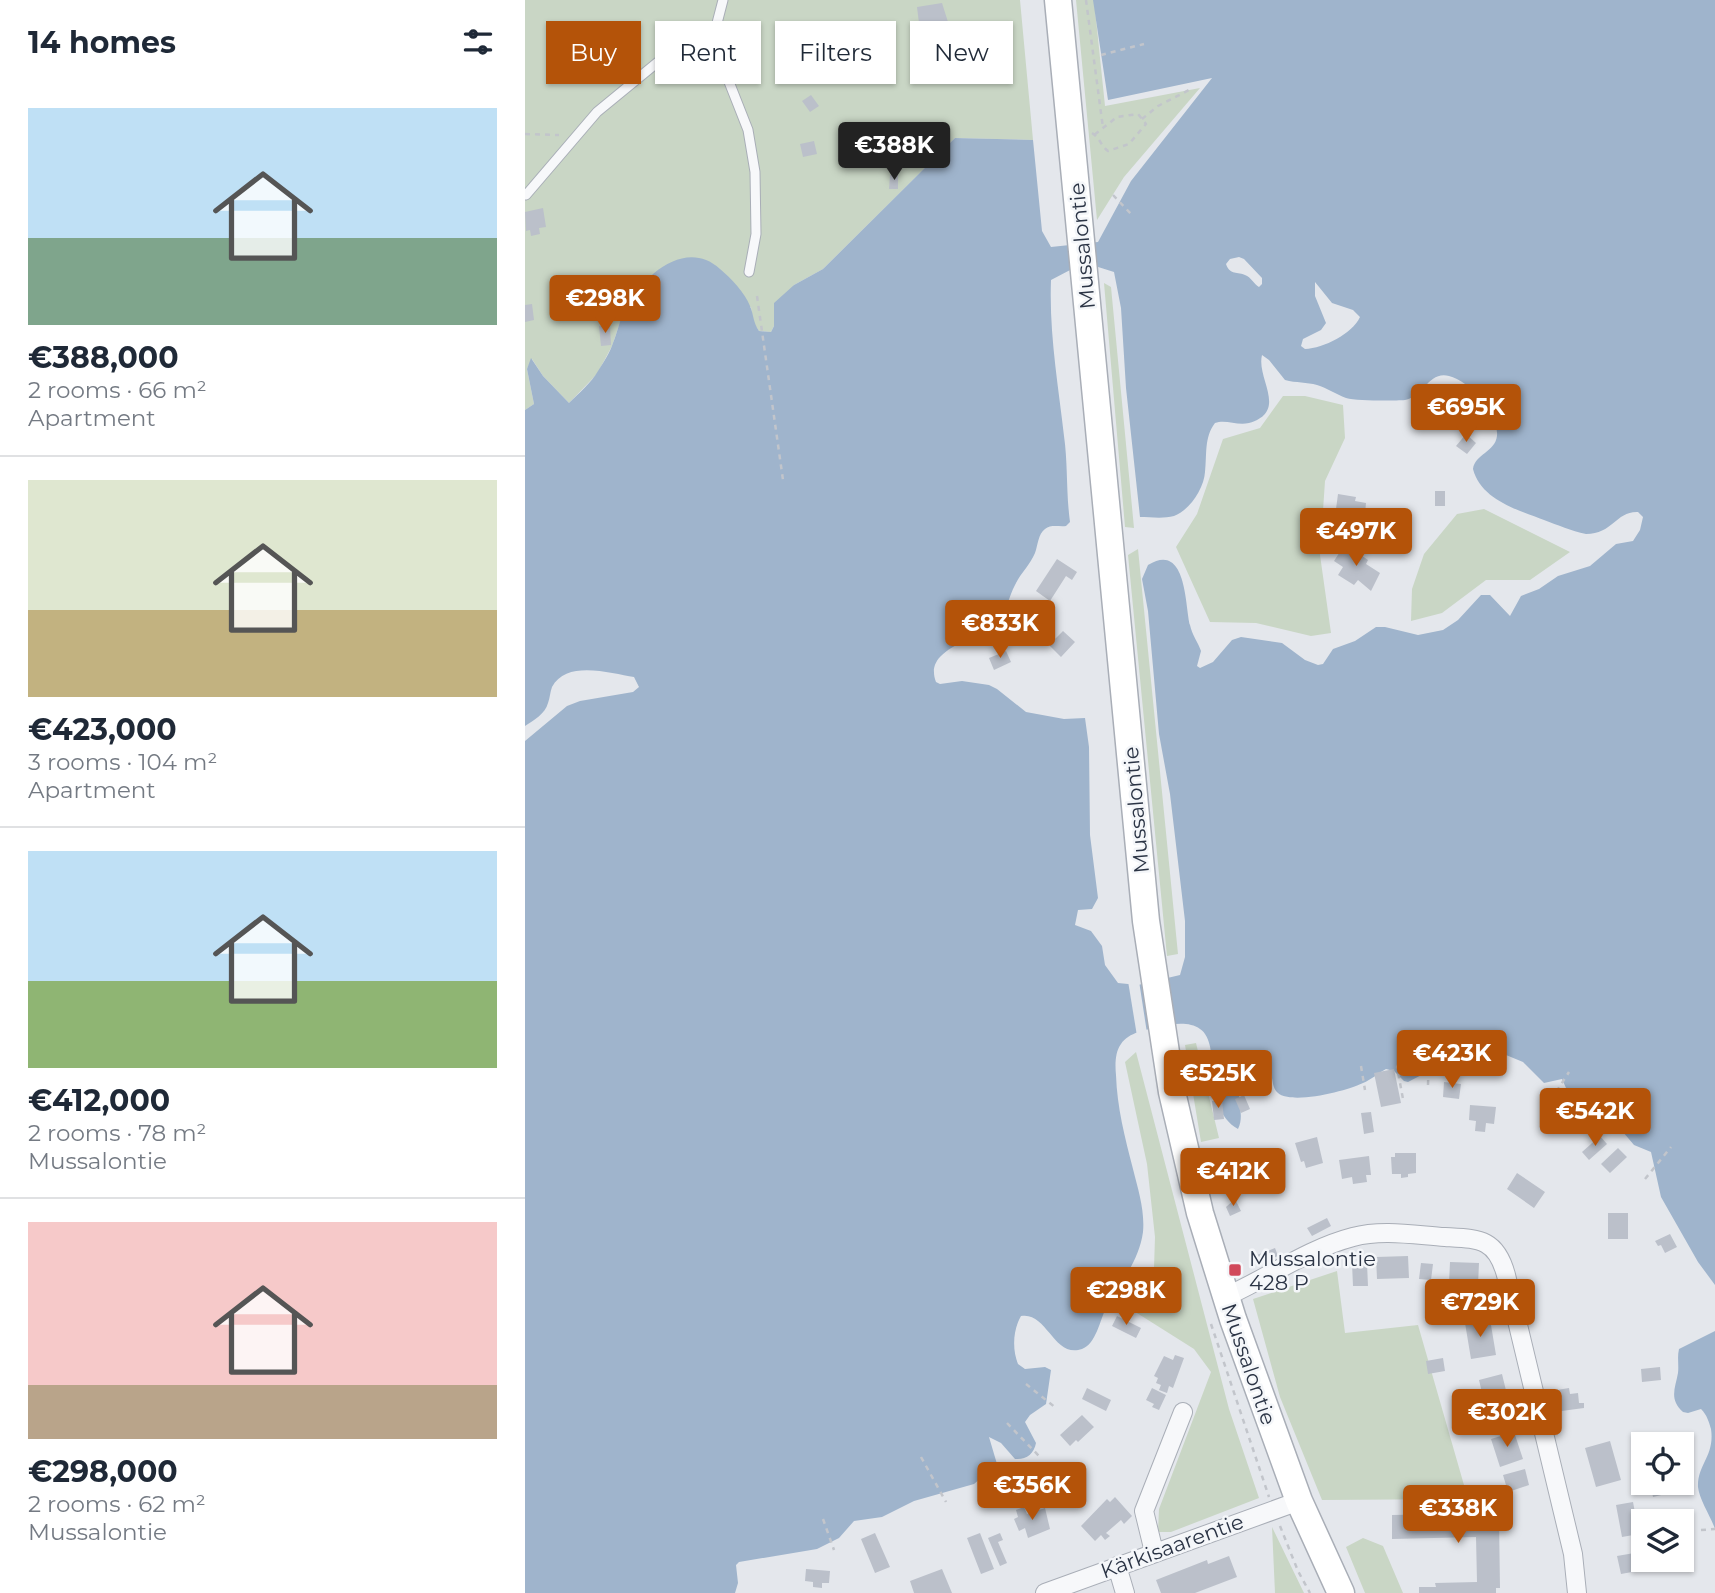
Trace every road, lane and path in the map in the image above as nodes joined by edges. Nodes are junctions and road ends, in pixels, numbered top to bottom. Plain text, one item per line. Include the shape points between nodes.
1 (723, 0) edge
2 (1058, 0) edge
3 (1086, 0) edge
4 (718, 21) edge
5 (1144, 44) dead end
6 (1101, 55) dead end
7 (655, 64) edge
8 (730, 84) edge
9 (1189, 90) dead end
10 (1142, 119) junction
11 (1103, 128) junction
12 (525, 134) edge
13 (1083, 134) junction
14 (577, 136) junction
15 (526, 195) edge
16 (1113, 195) dead end
17 (1132, 215) dead end
18 (749, 272) dead end
19 (757, 296) dead end
20 (783, 480) dead end
21 (1429, 1054) dead end
22 (1402, 1055) dead end
23 (1361, 1066) dead end
24 (1570, 1072) dead end
25 (1428, 1085) dead end
26 (1365, 1090) dead end
27 (1403, 1099) dead end
28 (1551, 1100) dead end
29 (1671, 1147) dead end
30 (1645, 1179) dead end
31 (1225, 1297) junction
32 (1025, 1384) dead end
33 (1056, 1408) dead end
34 (1183, 1412) dead end
35 (1007, 1423) dead end
36 (921, 1457) dead end
37 (1041, 1457) dead end
38 (1299, 1501) junction
39 (946, 1502) dead end
40 (823, 1519) dead end
41 (1715, 1529) edge
42 (1701, 1530) dead end
43 (834, 1550) dead end
44 (1153, 1552) junction
45 (1117, 1566) junction
46 (1045, 1593) edge
47 (1125, 1593) edge
48 (1341, 1593) edge
49 (1577, 1593) edge

1 - 4 lane
2 - 13 main road, Mussalontie
3 - 11 path
5 - 6 path
7 - 14 lane via 597,112
8 - 18 lane via 748,130 755,172 756,234
9 - 10 path
10 - 11 path via 1138,114 1117,117
10 - 13 path via 1146,124 1140,132 1119,149 1108,151
11 - 13 path
12 - 14 path
13 - 31 main road, Mussalontie via 1080,229 1115,641 1151,965 1183,1143
14 - 15 lane
16 - 17 path
19 - 20 path
21 - 25 path
22 - 27 path via 1397,1067
23 - 26 path
24 - 28 path
29 - 30 path
31 - 38 main road, Mussalontie
31 - 49 street via 1316,1250 1355,1236 1390,1233 1475,1239 1491,1245 1501,1257 1506,1275 1573,1554
32 - 33 path
34 - 44 street via 1145,1511
35 - 37 path
36 - 39 path
38 - 44 street, Kärkisaarentie
38 - 48 main road, Mussalontie
40 - 43 path
41 - 42 path
44 - 45 street, Kärkisaarentie
45 - 46 street, Kärkisaarentie
45 - 47 street

